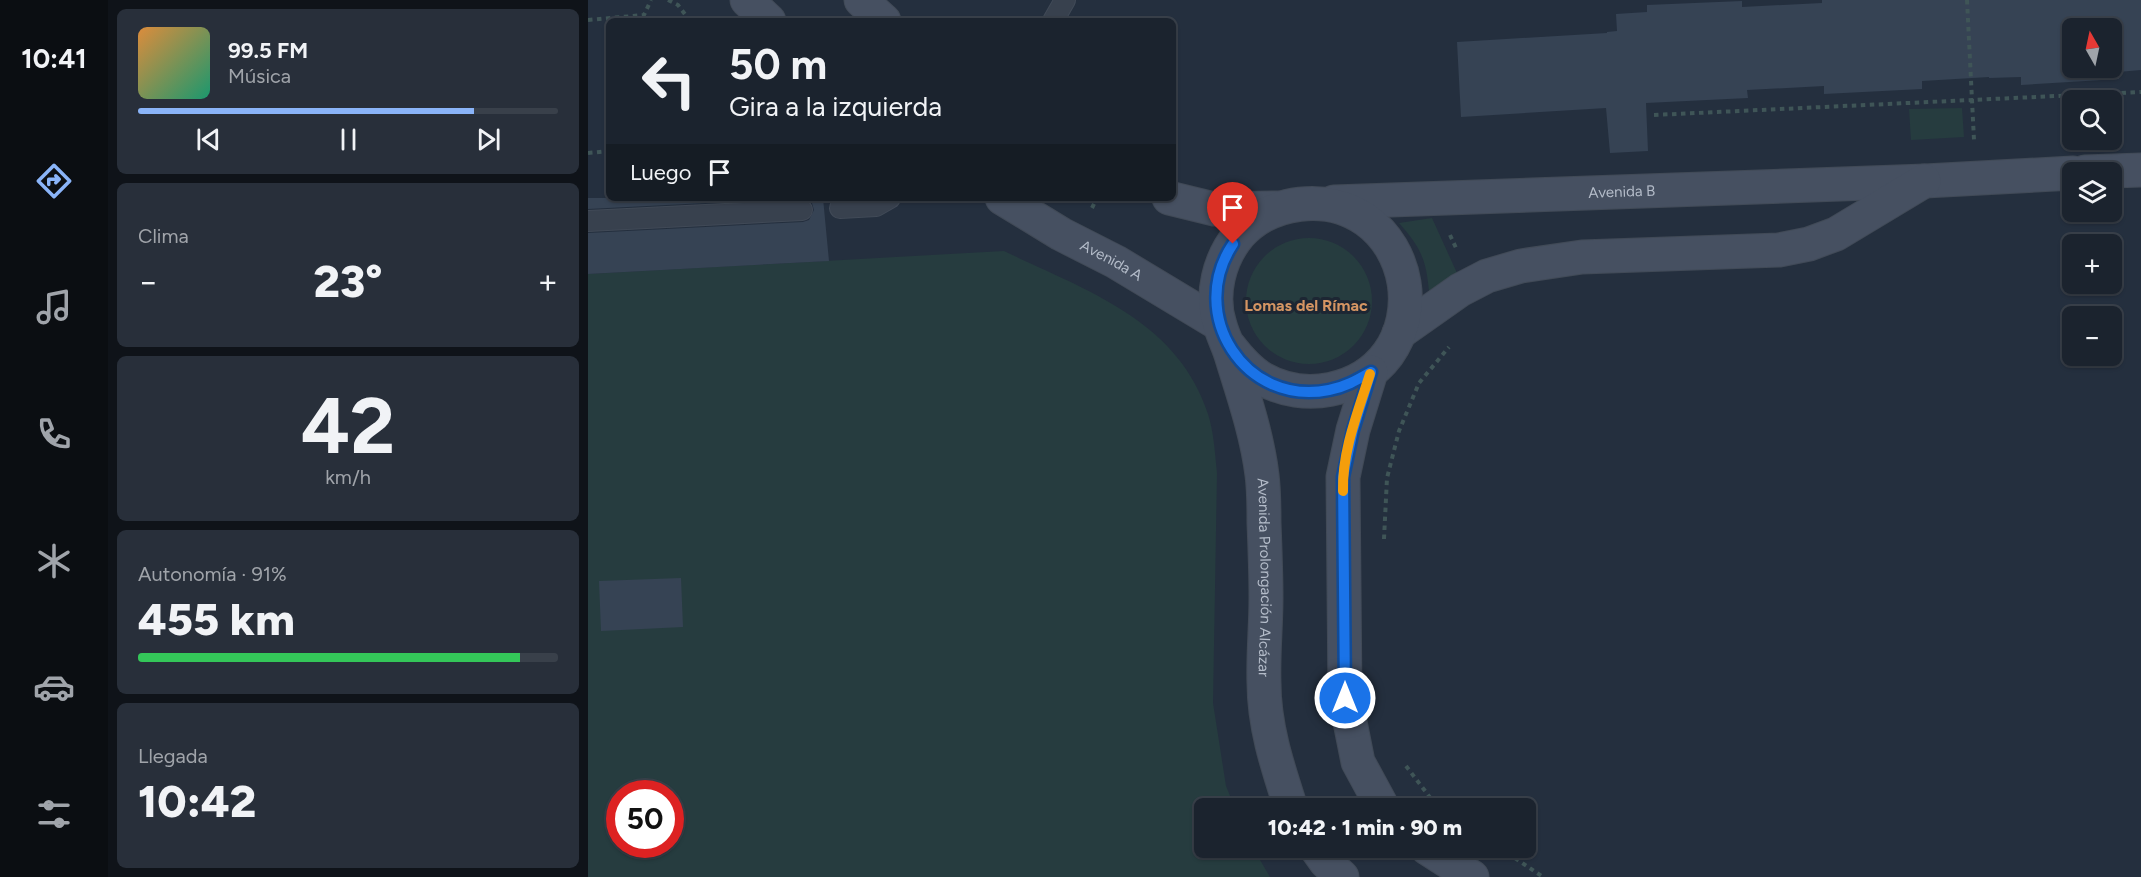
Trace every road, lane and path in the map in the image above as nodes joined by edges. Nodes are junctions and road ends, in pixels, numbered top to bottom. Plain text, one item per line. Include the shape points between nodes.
1 (651, 0) edge
2 (668, 0) edge
3 (747, 0) edge
4 (861, 0) edge
5 (1065, 0) edge
6 (1967, 0) edge
7 (606, 18) edge
8 (610, 18) edge
9 (688, 18) edge
10 (766, 18) edge
11 (881, 18) edge
12 (1055, 18) edge
13 (588, 20) edge
14 (2141, 92) edge
15 (1972, 100) junction
16 (1654, 115) dead end
17 (1974, 144) dead end
18 (606, 151) edge
19 (588, 153) edge
20 (2141, 170) edge
21 (2122, 171) edge
22 (2062, 174) edge
23 (1925, 181) junction
24 (1432, 198) junction
25 (1176, 200) edge
26 (885, 201) edge
27 (1007, 201) edge
28 (1318, 203) junction
29 (725, 206) edge
30 (840, 208) dead end
31 (1280, 208) junction
32 (802, 210) dead end
33 (588, 221) edge
34 (1473, 284) junction
35 (1399, 333) junction
36 (1224, 335) junction
37 (1453, 342) dead end
38 (1371, 372) junction
39 (1384, 549) dead end
40 (1402, 760) dead end
41 (1287, 798) edge
42 (1378, 798) edge
43 (1430, 798) edge
44 (1323, 858) edge
45 (1443, 858) edge
46 (1515, 858) edge
47 (1342, 877) edge
48 (1472, 877) edge
49 (1543, 877) edge

1 - 8 path via 644,15
2 - 9 path via 678,5
3 - 10 main road
4 - 11 main road
5 - 12 lane
6 - 15 path
7 - 13 path
14 - 15 path
15 - 16 path
15 - 17 path
18 - 19 path
20 - 21 main road
22 - 23 main road, Avenida B
23 - 24 main road, Avenida B
23 - 34 main road, Avenida B via 1836,234 1809,244 1779,249 1552,260 1487,276
24 - 28 main road, Avenida B
24 - 34 path
25 - 31 main road via 1214,209
26 - 30 lane via 876,206
27 - 36 main road, Avenida A via 1116,262
28 - 31 main road
28 - 35 main road via 1343,208 1366,220 1398,259 1405,283 1406,308
29 - 32 lane
29 - 33 lane
31 - 36 main road via 1240,234 1226,254 1215,300
34 - 35 main road, Avenida B
35 - 38 main road via 1388,354
36 - 38 main road via 1243,364 1261,379 1282,388 1329,391
36 - 41 main road, Avenida Prolongación Alcázar via 1248,410 1263,476 1263,685 1271,747
37 - 39 path via 1419,383 1399,431 1387,478
38 - 42 main road via 1343,477 1345,698 1358,762
40 - 43 path
44 - 47 main road
45 - 48 main road
46 - 49 path

